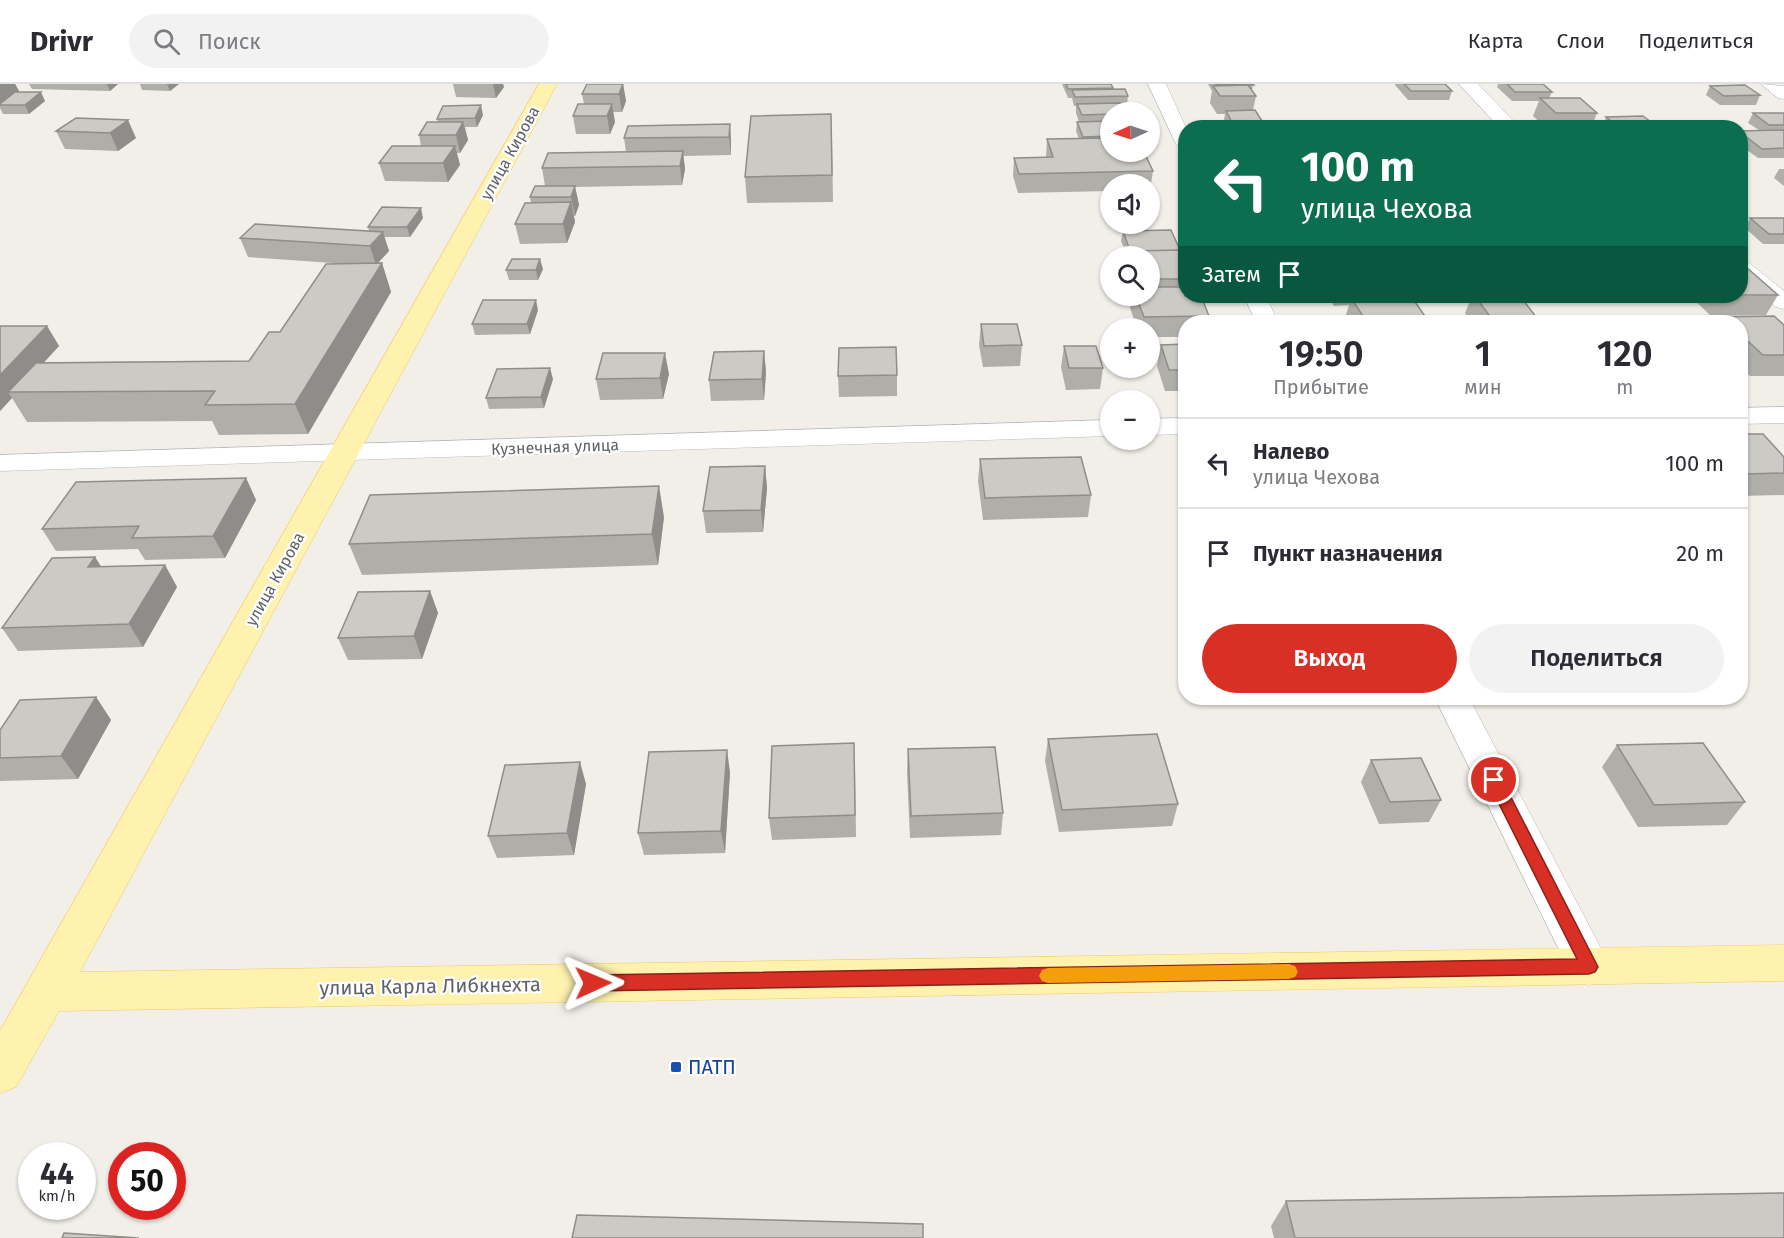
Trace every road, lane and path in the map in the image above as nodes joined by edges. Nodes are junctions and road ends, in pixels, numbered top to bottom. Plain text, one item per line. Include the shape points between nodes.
1 (548, 84) edge
2 (1157, 84) edge
3 (1468, 84) edge
4 (1770, 84) edge
5 (1784, 94) edge
6 (1503, 120) edge
7 (1178, 129) edge
8 (1748, 273) edge
9 (1784, 302) edge
10 (1784, 415) edge
11 (1748, 416) edge
12 (1178, 426) edge
13 (1160, 427) edge
14 (1100, 428) edge
15 (344, 454) junction
16 (0, 463) edge
17 (1456, 705) edge
18 (1784, 963) edge
19 (1589, 967) junction
20 (47, 992) junction
21 (0, 1072) edge

1 - 15 main road, улица Кирова
2 - 7 street
3 - 6 street
4 - 5 street
8 - 9 street
10 - 11 street
12 - 13 street
14 - 15 street, Кузнечная улица
15 - 16 street, Кузнечная улица
15 - 20 main road, улица Кирова
17 - 19 street
18 - 19 main road, улица Карла Либкнехта
19 - 20 main road, улица Карла Либкнехта
20 - 21 main road, улица Кирова

